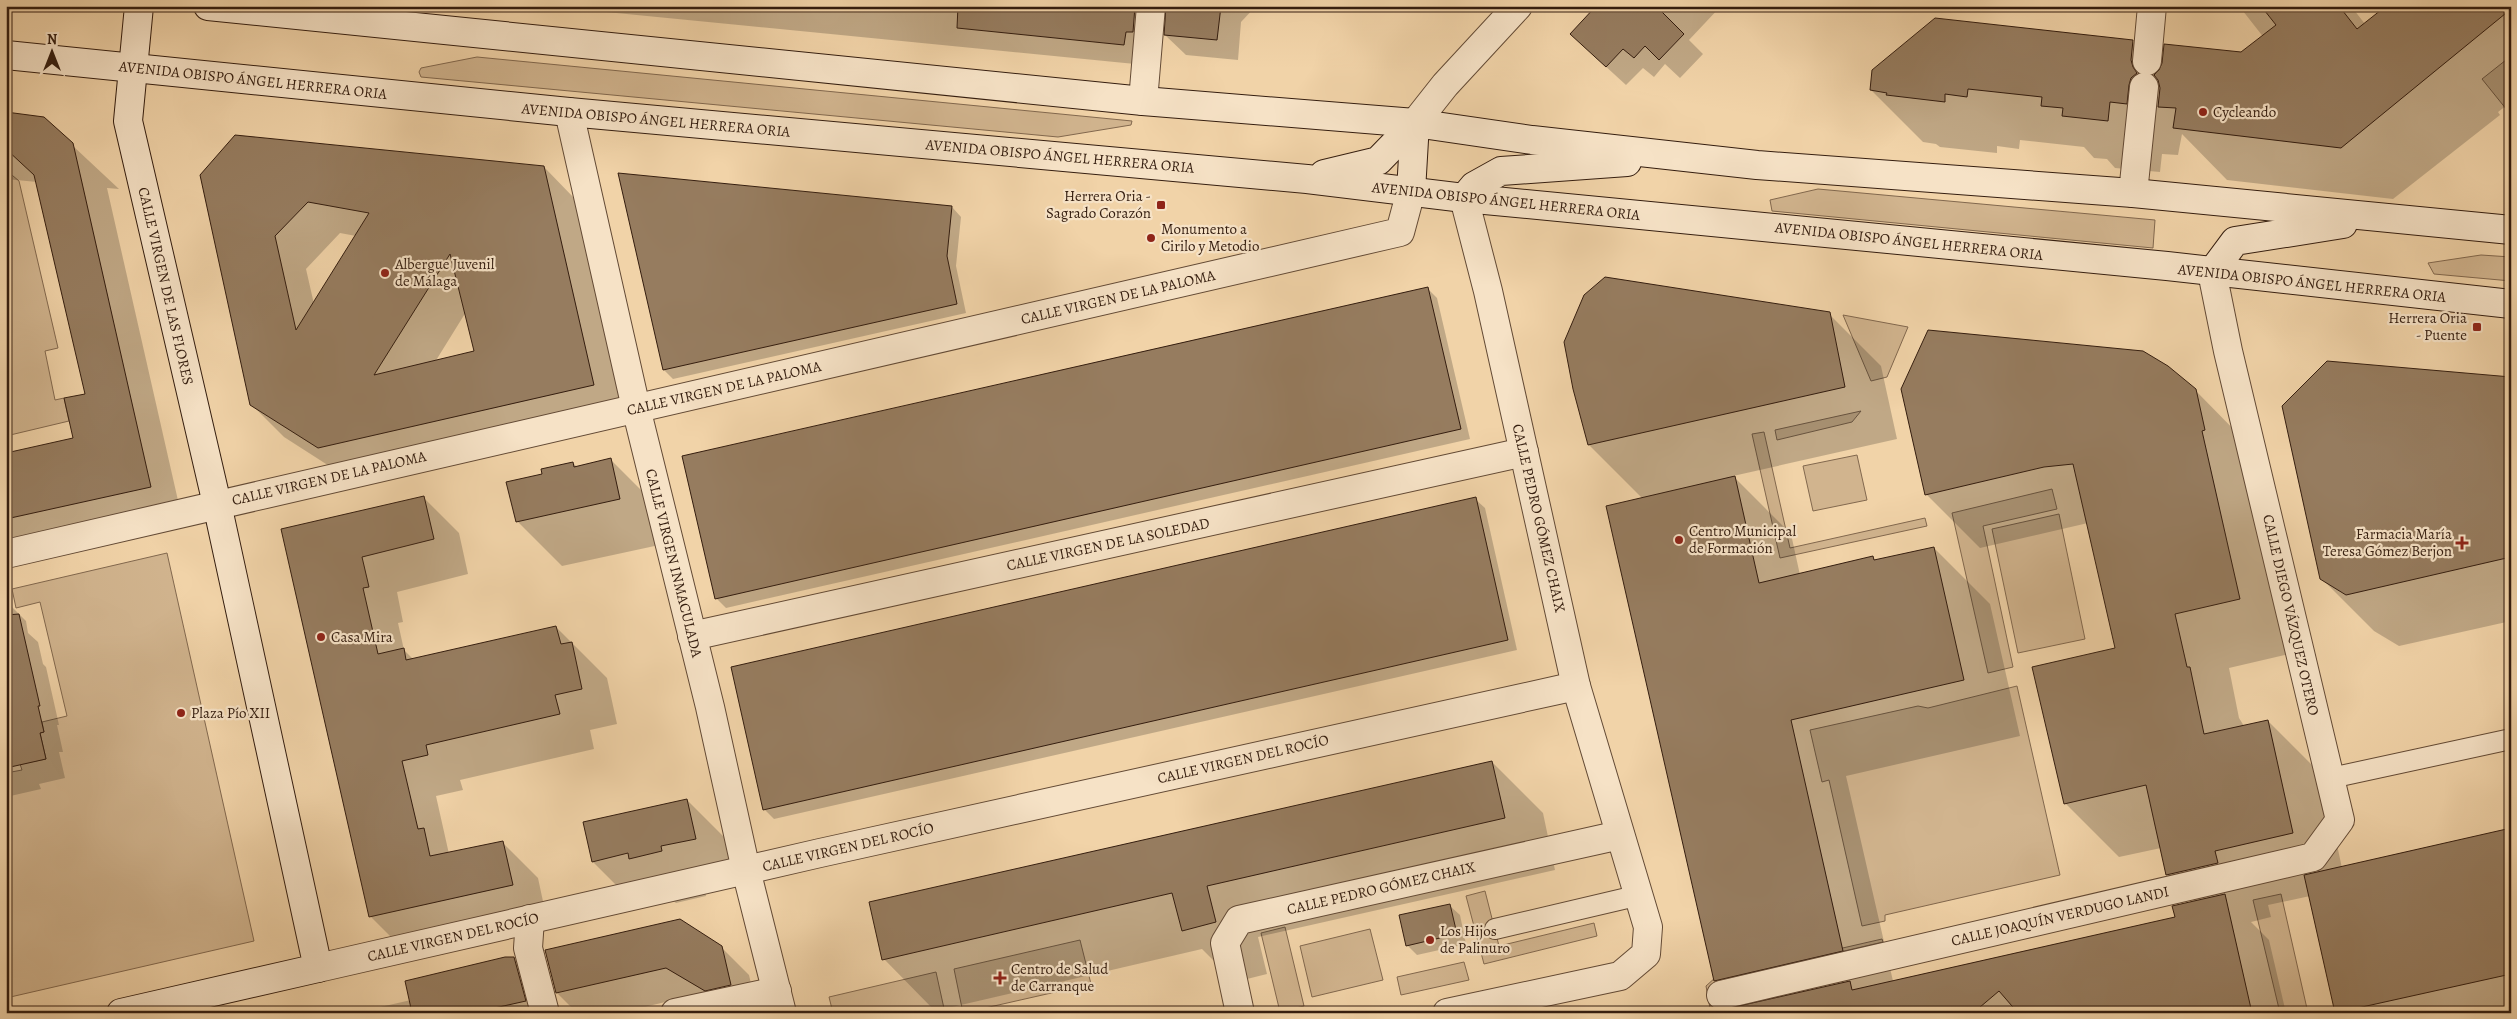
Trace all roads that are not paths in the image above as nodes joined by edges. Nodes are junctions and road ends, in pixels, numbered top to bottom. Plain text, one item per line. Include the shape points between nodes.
1 (140, 6) edge
2 (208, 6) edge
3 (1151, 6) edge
4 (1518, 6) edge
5 (2152, 6) edge
6 (6, 54) edge
7 (133, 67) junction
8 (1143, 101) junction
9 (569, 112) junction
10 (1415, 123) junction
11 (1670, 156) junction
12 (1307, 178) junction
13 (1411, 191) junction
14 (2133, 193) junction
15 (1464, 198) junction
16 (2382, 218) junction
17 (2511, 230) edge
18 (2212, 272) junction
19 (2511, 304) edge
20 (636, 408) junction
21 (1524, 452) junction
22 (217, 504) junction
23 (6, 554) edge
24 (692, 636) junction
25 (1576, 686) junction
26 (2511, 739) edge
27 (2331, 778) junction
28 (1620, 835) junction
29 (746, 870) junction
30 (1640, 895) junction
31 (530, 919) junction
32 (1495, 928) dead end
33 (318, 968) junction
34 (1721, 996) dead end
35 (779, 1002) edge
36 (121, 1013) edge
37 (545, 1013) edge
38 (675, 1013) edge
39 (1240, 1013) edge
40 (1447, 1013) edge

1 - 7 street, CALLE VIRGEN DE LAS FLORES
2 - 8 street
3 - 8 street
4 - 10 street, AVENIDA OBISPO ÁNGEL HERRERA ORIA via 1445,85
5 - 14 street
6 - 7 street, AVENIDA OBISPO ÁNGEL HERRERA ORIA
7 - 9 street, AVENIDA OBISPO ÁNGEL HERRERA ORIA
7 - 22 street, CALLE VIRGEN DE LAS FLORES via 128,122
8 - 10 street
9 - 12 street, AVENIDA OBISPO ÁNGEL HERRERA ORIA
9 - 20 street, CALLE VIRGEN INMACULADA
10 - 11 street
10 - 12 street, AVENIDA OBISPO ÁNGEL HERRERA ORIA via 1378,162
10 - 13 street
11 - 14 street
11 - 15 street via 1606,165 1502,171 1474,186
12 - 13 street, AVENIDA OBISPO ÁNGEL HERRERA ORIA
13 - 15 street, AVENIDA OBISPO ÁNGEL HERRERA ORIA
13 - 20 street, CALLE VIRGEN DE LA PALOMA via 1400,232
14 - 16 street
15 - 18 street, AVENIDA OBISPO ÁNGEL HERRERA ORIA
15 - 21 street, CALLE PEDRO GÓMEZ CHAIX
16 - 17 street
16 - 18 street via 2235,241
18 - 19 street, AVENIDA OBISPO ÁNGEL HERRERA ORIA
18 - 27 street, CALLE DIEGO VÁZQUEZ OTERO via 2228,351
20 - 22 street, CALLE VIRGEN DE LA PALOMA
20 - 24 street, CALLE VIRGEN INMACULADA
21 - 24 street, CALLE VIRGEN DE LA SOLEDAD
21 - 25 street, CALLE PEDRO GÓMEZ CHAIX
22 - 23 street, CALLE VIRGEN DE LA PALOMA
22 - 33 street
24 - 29 street, CALLE VIRGEN INMACULADA
25 - 28 street, CALLE PEDRO GÓMEZ CHAIX
25 - 29 street, CALLE VIRGEN DEL ROCÍO
26 - 27 lane
27 - 34 street, CALLE JOAQUÍN VERDUGO LANDI via 2340,820 2313,857
28 - 30 street, CALLE PEDRO GÓMEZ CHAIX
28 - 39 street, CALLE PEDRO GÓMEZ CHAIX via 1240,920 1225,943
29 - 31 street, CALLE VIRGEN DEL ROCÍO
29 - 35 street, CALLE VIRGEN INMACULADA
30 - 32 lane
30 - 40 street, CALLE PEDRO GÓMEZ CHAIX via 1648,926 1646,954 1620,976
31 - 33 street, CALLE VIRGEN DEL ROCÍO
31 - 37 street via 528,948
33 - 36 street, CALLE VIRGEN DEL ROCÍO
35 - 38 street

